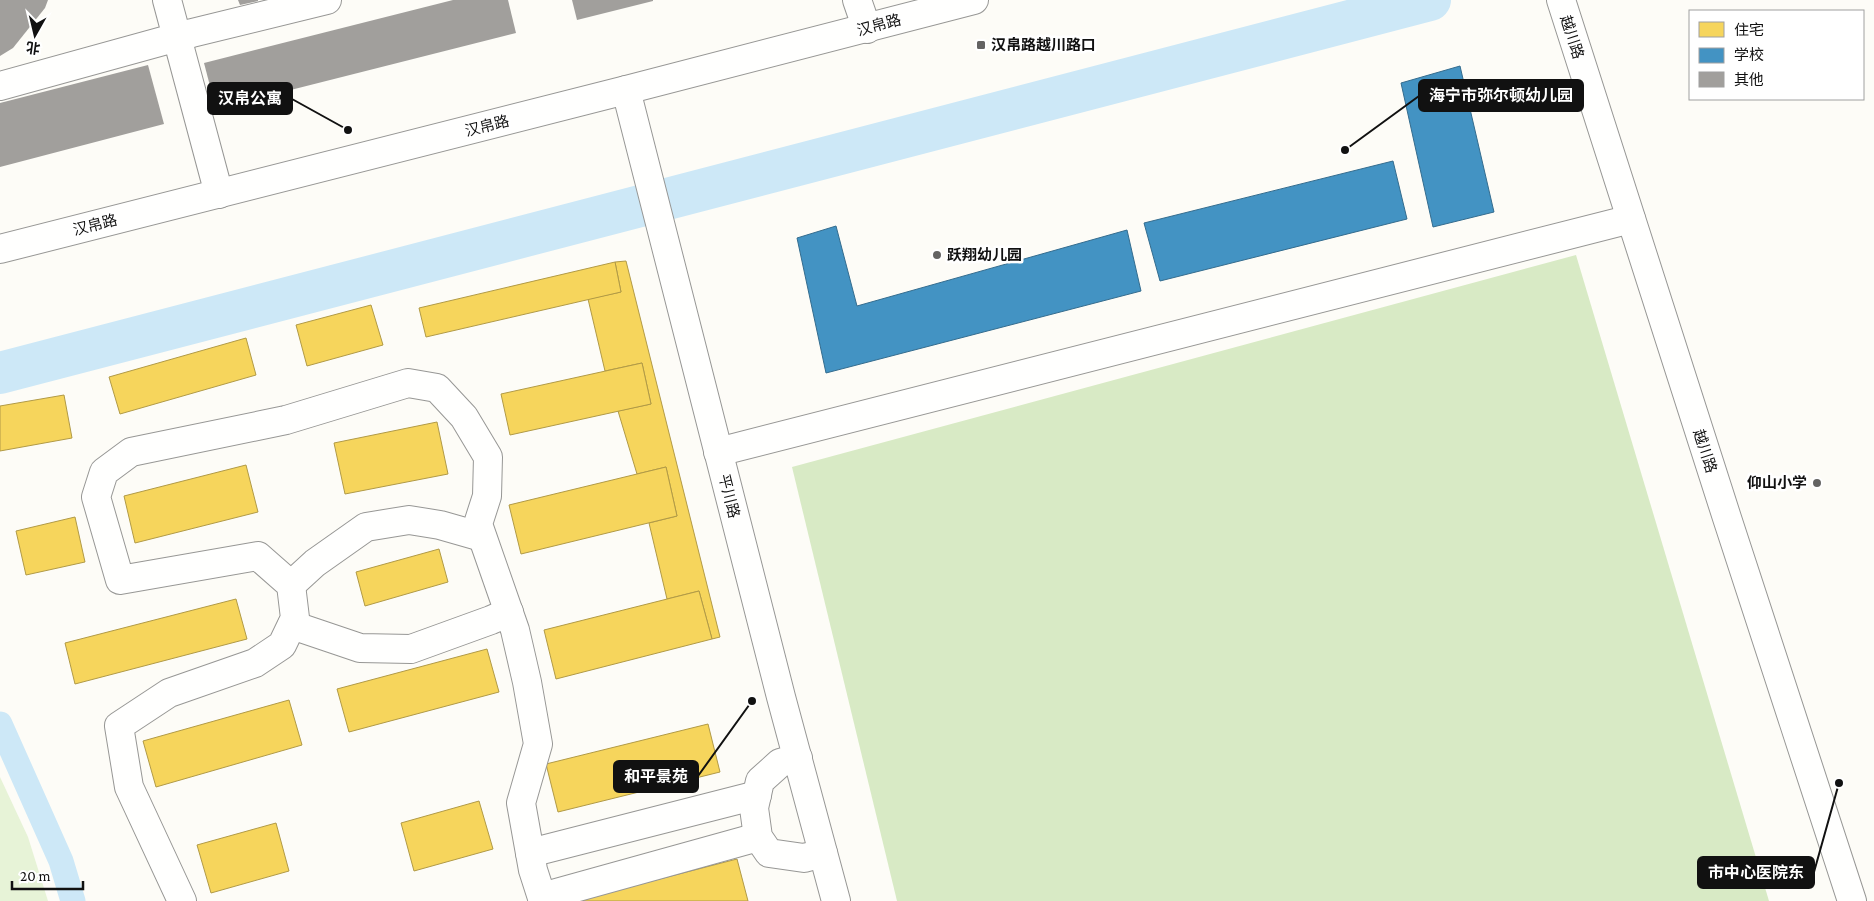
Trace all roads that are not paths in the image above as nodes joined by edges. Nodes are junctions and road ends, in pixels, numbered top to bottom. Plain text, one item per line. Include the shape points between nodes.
1 (167, 0) edge
2 (327, 0) edge
3 (857, 0) edge
4 (974, 0) edge
5 (1561, 0) edge
6 (867, 28) junction
7 (177, 37) junction
8 (0, 86) edge
9 (626, 90) junction
10 (219, 194) junction
11 (1631, 220) junction
12 (0, 249) edge
13 (718, 452) junction
14 (482, 537) junction
15 (291, 585) junction
16 (509, 612) junction
17 (292, 625) junction
18 (798, 758) junction
19 (757, 795) junction
20 (758, 837) junction
21 (530, 853) junction
22 (823, 853) junction
23 (542, 899) edge
24 (182, 901) edge
25 (836, 901) edge
26 (1852, 901) edge

1 - 7 street
2 - 7 street
3 - 6 street
4 - 6 street, 汉帛路
5 - 11 street, 越川路
6 - 9 street, 汉帛路
7 - 8 street
7 - 10 street
9 - 10 street, 汉帛路
9 - 13 street, 平川路
10 - 12 street, 汉帛路
11 - 13 street
11 - 26 street, 越川路
13 - 18 street, 平川路
14 - 15 street via 409,520 366,527 315,563
14 - 15 street via 478,524 487,496 488,457 464,416 437,388 408,382 286,420 131,452 104,472 96,497 120,580 258,556
14 - 16 street
15 - 17 street via 295,618
16 - 17 street via 411,649 360,648
16 - 21 street via 527,682 538,744 521,803
17 - 24 street via 282,645 255,664 169,693 118,726 129,788
18 - 19 street via 780,763 760,781
18 - 22 street, 平川路
19 - 20 street via 754,808
19 - 21 street
20 - 22 street via 769,853 804,858
20 - 23 street
21 - 23 street
22 - 25 street, 平川路

